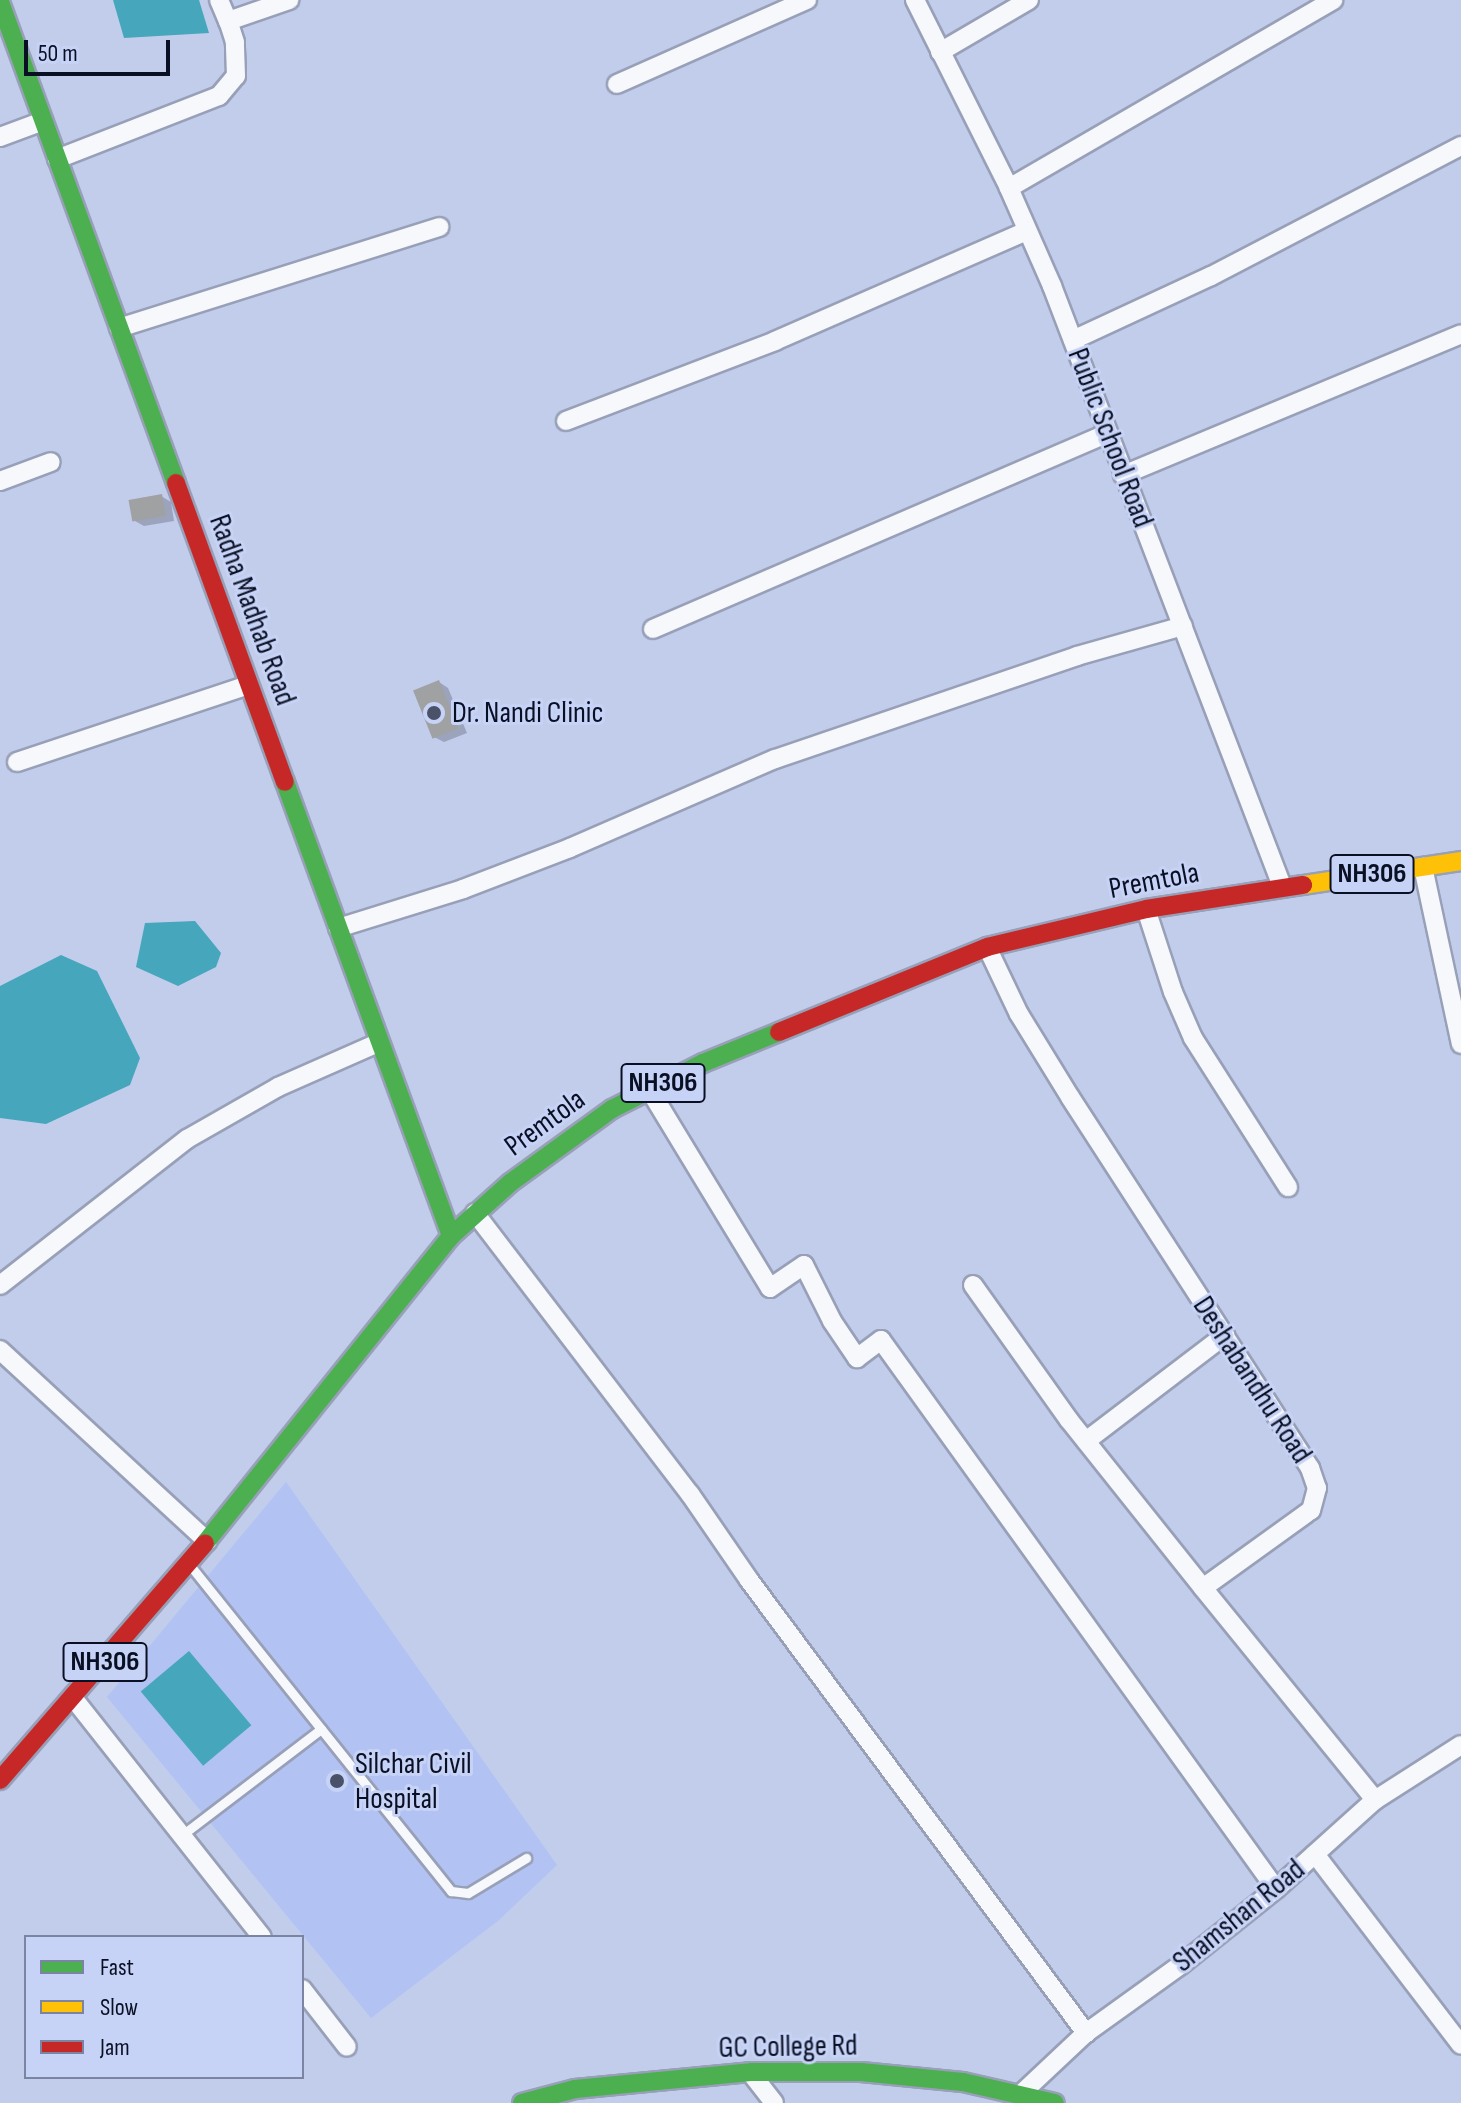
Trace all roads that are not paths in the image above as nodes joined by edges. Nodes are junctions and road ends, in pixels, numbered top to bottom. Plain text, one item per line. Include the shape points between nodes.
1 (219, 0) edge
2 (289, 0) edge
3 (807, 0) edge
4 (915, 0) edge
5 (1029, 0) edge
6 (1333, 0) edge
7 (0, 2) edge
8 (228, 21) junction
9 (5, 30) edge
10 (940, 52) junction
11 (617, 84) dead end
12 (43, 121) junction
13 (0, 137) edge
14 (1461, 146) edge
15 (57, 159) junction
16 (1009, 188) junction
17 (439, 227) dead end
18 (1027, 231) junction
19 (119, 328) junction
20 (1461, 334) edge
21 (1073, 340) junction
22 (566, 421) dead end
23 (1106, 434) junction
24 (51, 462) dead end
25 (1123, 475) junction
26 (0, 481) edge
27 (1183, 626) junction
28 (653, 629) dead end
29 (249, 685) junction
30 (17, 762) dead end
31 (1461, 861) edge
32 (1423, 867) junction
33 (1282, 886) junction
34 (1146, 909) junction
35 (338, 928) junction
36 (987, 947) junction
37 (380, 1042) junction
38 (1461, 1044) edge
39 (649, 1089) junction
40 (1288, 1187) dead end
41 (475, 1213) junction
42 (451, 1236) junction
43 (0, 1285) edge
44 (973, 1285) dead end
45 (1225, 1335) junction
46 (0, 1350) edge
47 (1086, 1441) junction
48 (207, 1541) junction
49 (188, 1564) junction
50 (1203, 1588) junction
51 (74, 1699) junction
52 (321, 1729) junction
53 (1461, 1745) edge
54 (0, 1780) edge
55 (1375, 1800) junction
56 (182, 1835) junction
57 (1315, 1854) junction
58 (526, 1858) dead end
59 (1276, 1889) junction
60 (260, 1935) edge
61 (304, 1992) edge
62 (1086, 2033) junction
63 (1461, 2045) edge
64 (347, 2047) dead end
65 (750, 2072) junction
66 (1022, 2093) junction
67 (522, 2103) edge
68 (774, 2103) edge
69 (1055, 2103) edge

1 - 8 street
2 - 8 street
3 - 11 street
4 - 10 street, Public School Road
5 - 10 street
6 - 16 street
7 - 9 main road, Radha Madhab Road
8 - 15 street via 237,63 229,88
9 - 12 main road, Radha Madhab Road
10 - 16 street, Public School Road
12 - 13 street
12 - 15 main road, Radha Madhab Road
14 - 21 street via 1211,276
15 - 19 main road, Radha Madhab Road
16 - 18 street, Public School Road
17 - 19 street
18 - 21 street, Public School Road
18 - 22 street via 775,341
19 - 29 main road, Radha Madhab Road
20 - 25 street
21 - 23 street, Public School Road
23 - 25 street, Public School Road
23 - 28 street
24 - 26 street
25 - 27 street, Public School Road
27 - 33 street, Public School Road
27 - 35 street via 790,753 557,853
29 - 30 street
29 - 35 main road, Radha Madhab Road
31 - 32 main road, NH306
32 - 33 main road, NH306
32 - 38 street
33 - 34 main road, Premtola / NH306
34 - 36 main road, Premtola / NH306
34 - 40 street via 1193,1038
35 - 37 main road, Radha Madhab Road
36 - 39 main road, Premtola / NH306
36 - 45 street, Deshabandhu Road via 1026,1026
37 - 42 main road, Radha Madhab Road
37 - 43 street via 278,1087 187,1139
39 - 41 main road, Premtola / NH306 via 612,1109
39 - 59 street via 770,1288 804,1265 857,1358 881,1340
41 - 42 main road, Premtola / NH306
41 - 62 street via 690,1494
42 - 48 main road, Premtola / NH306
44 - 47 street
45 - 47 street
45 - 50 street, Deshabandhu Road via 1310,1468 1316,1500 1302,1519
46 - 48 street
47 - 50 street
48 - 49 main road, NH306
49 - 51 main road, NH306
49 - 52 lane
50 - 55 street
51 - 54 main road, NH306
51 - 56 street
52 - 56 lane
52 - 58 lane via 451,1891 468,1893
53 - 55 street, Shamshan Road
55 - 57 street, Shamshan Road
56 - 60 street
57 - 59 street, Shamshan Road
57 - 63 street
59 - 62 street, Shamshan Road
61 - 64 street
62 - 66 street, Shamshan Road
65 - 66 main road, GC College Rd via 861,2072
65 - 67 main road, GC College Rd via 575,2089
65 - 68 street
66 - 69 main road, GC College Rd

